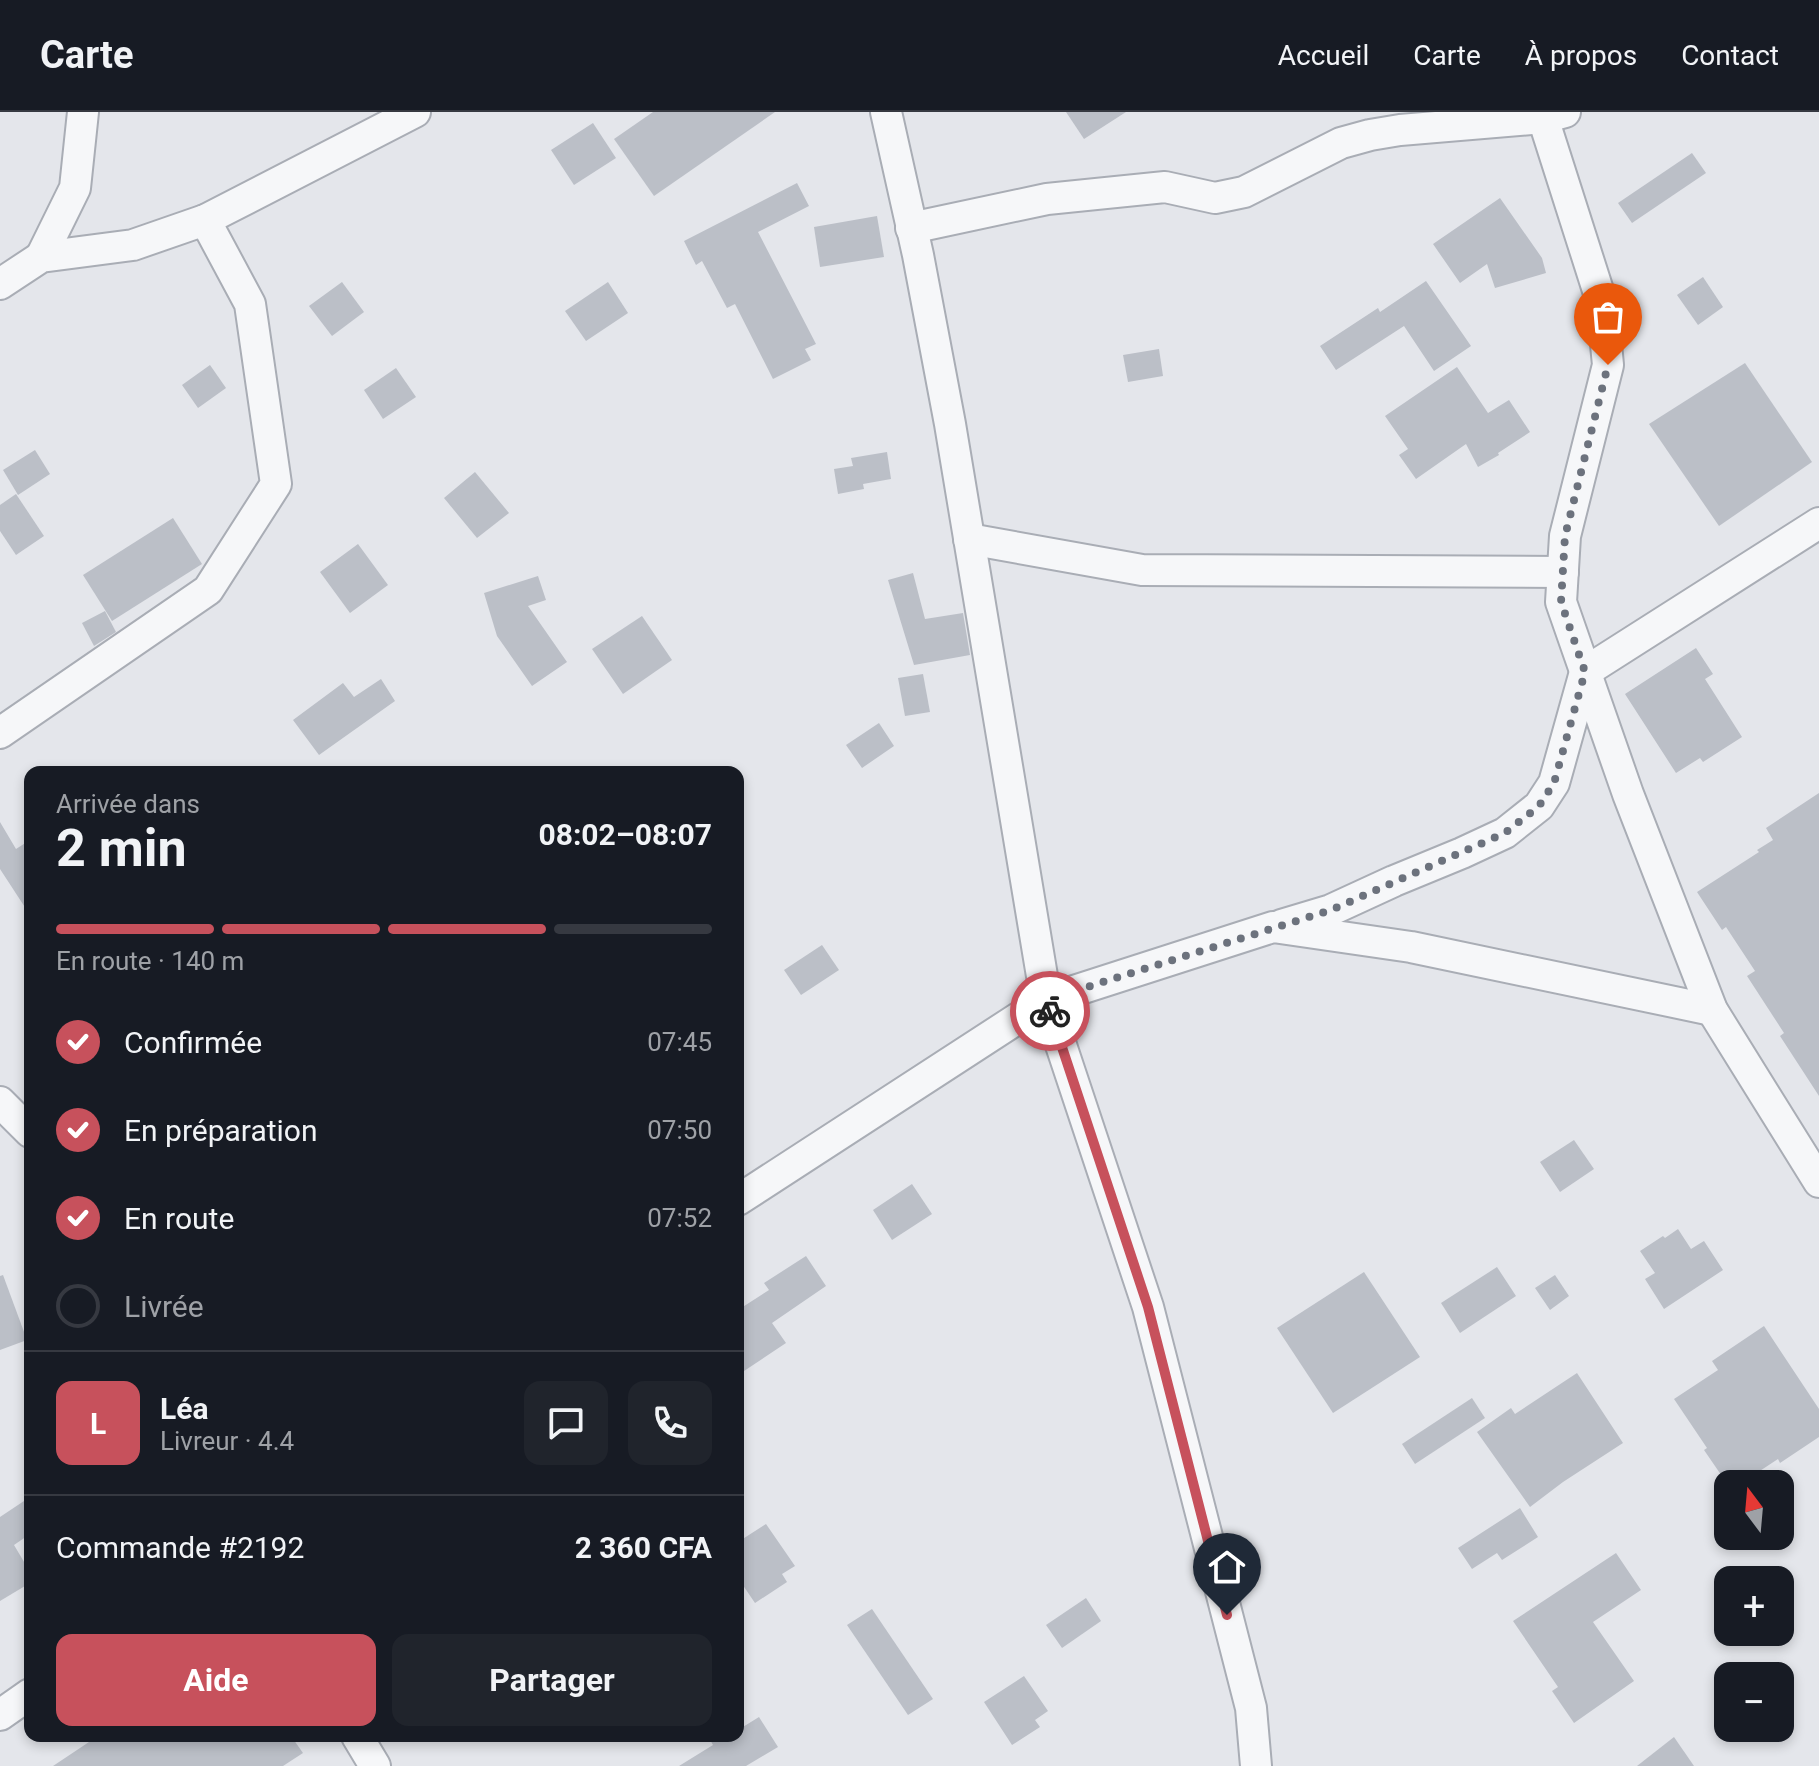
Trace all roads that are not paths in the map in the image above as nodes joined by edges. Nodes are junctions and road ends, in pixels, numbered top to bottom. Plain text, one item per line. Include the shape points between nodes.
1 (83, 112) edge
2 (415, 112) edge
3 (886, 112) edge
4 (1554, 115) edge
5 (205, 220) junction
6 (911, 228) junction
7 (41, 257) junction
8 (0, 284) edge
9 (1817, 529) edge
10 (969, 539) junction
11 (1563, 572) junction
12 (1585, 672) junction
13 (0, 733) edge
14 (1273, 927) junction
15 (1046, 1000) junction
16 (1712, 1010) junction
17 (0, 1102) edge
18 (24, 1126) edge
19 (1819, 1182) edge
20 (744, 1196) edge
21 (24, 1698) edge
22 (0, 1715) edge
23 (361, 1742) edge
24 (375, 1766) edge
25 (1256, 1766) edge

1 - 7 street via 75,188
2 - 5 street
3 - 6 street
4 - 6 street via 1370,135 1341,143 1244,192 1215,198 1165,187 1047,199
4 - 11 street via 1602,303 1608,365 1565,536
5 - 7 street via 133,245
5 - 13 street via 250,304 276,484 208,590
6 - 10 street
7 - 8 street
9 - 12 street
10 - 11 street via 1142,570
10 - 15 street
11 - 12 street via 1561,602
12 - 14 street via 1554,783 1539,806 1505,833 1462,853 1331,910
12 - 16 street
14 - 15 street
14 - 16 street via 1411,947
15 - 20 street
15 - 25 street via 1148,1307 1251,1708
16 - 19 street
17 - 18 street
21 - 22 street
23 - 24 street

